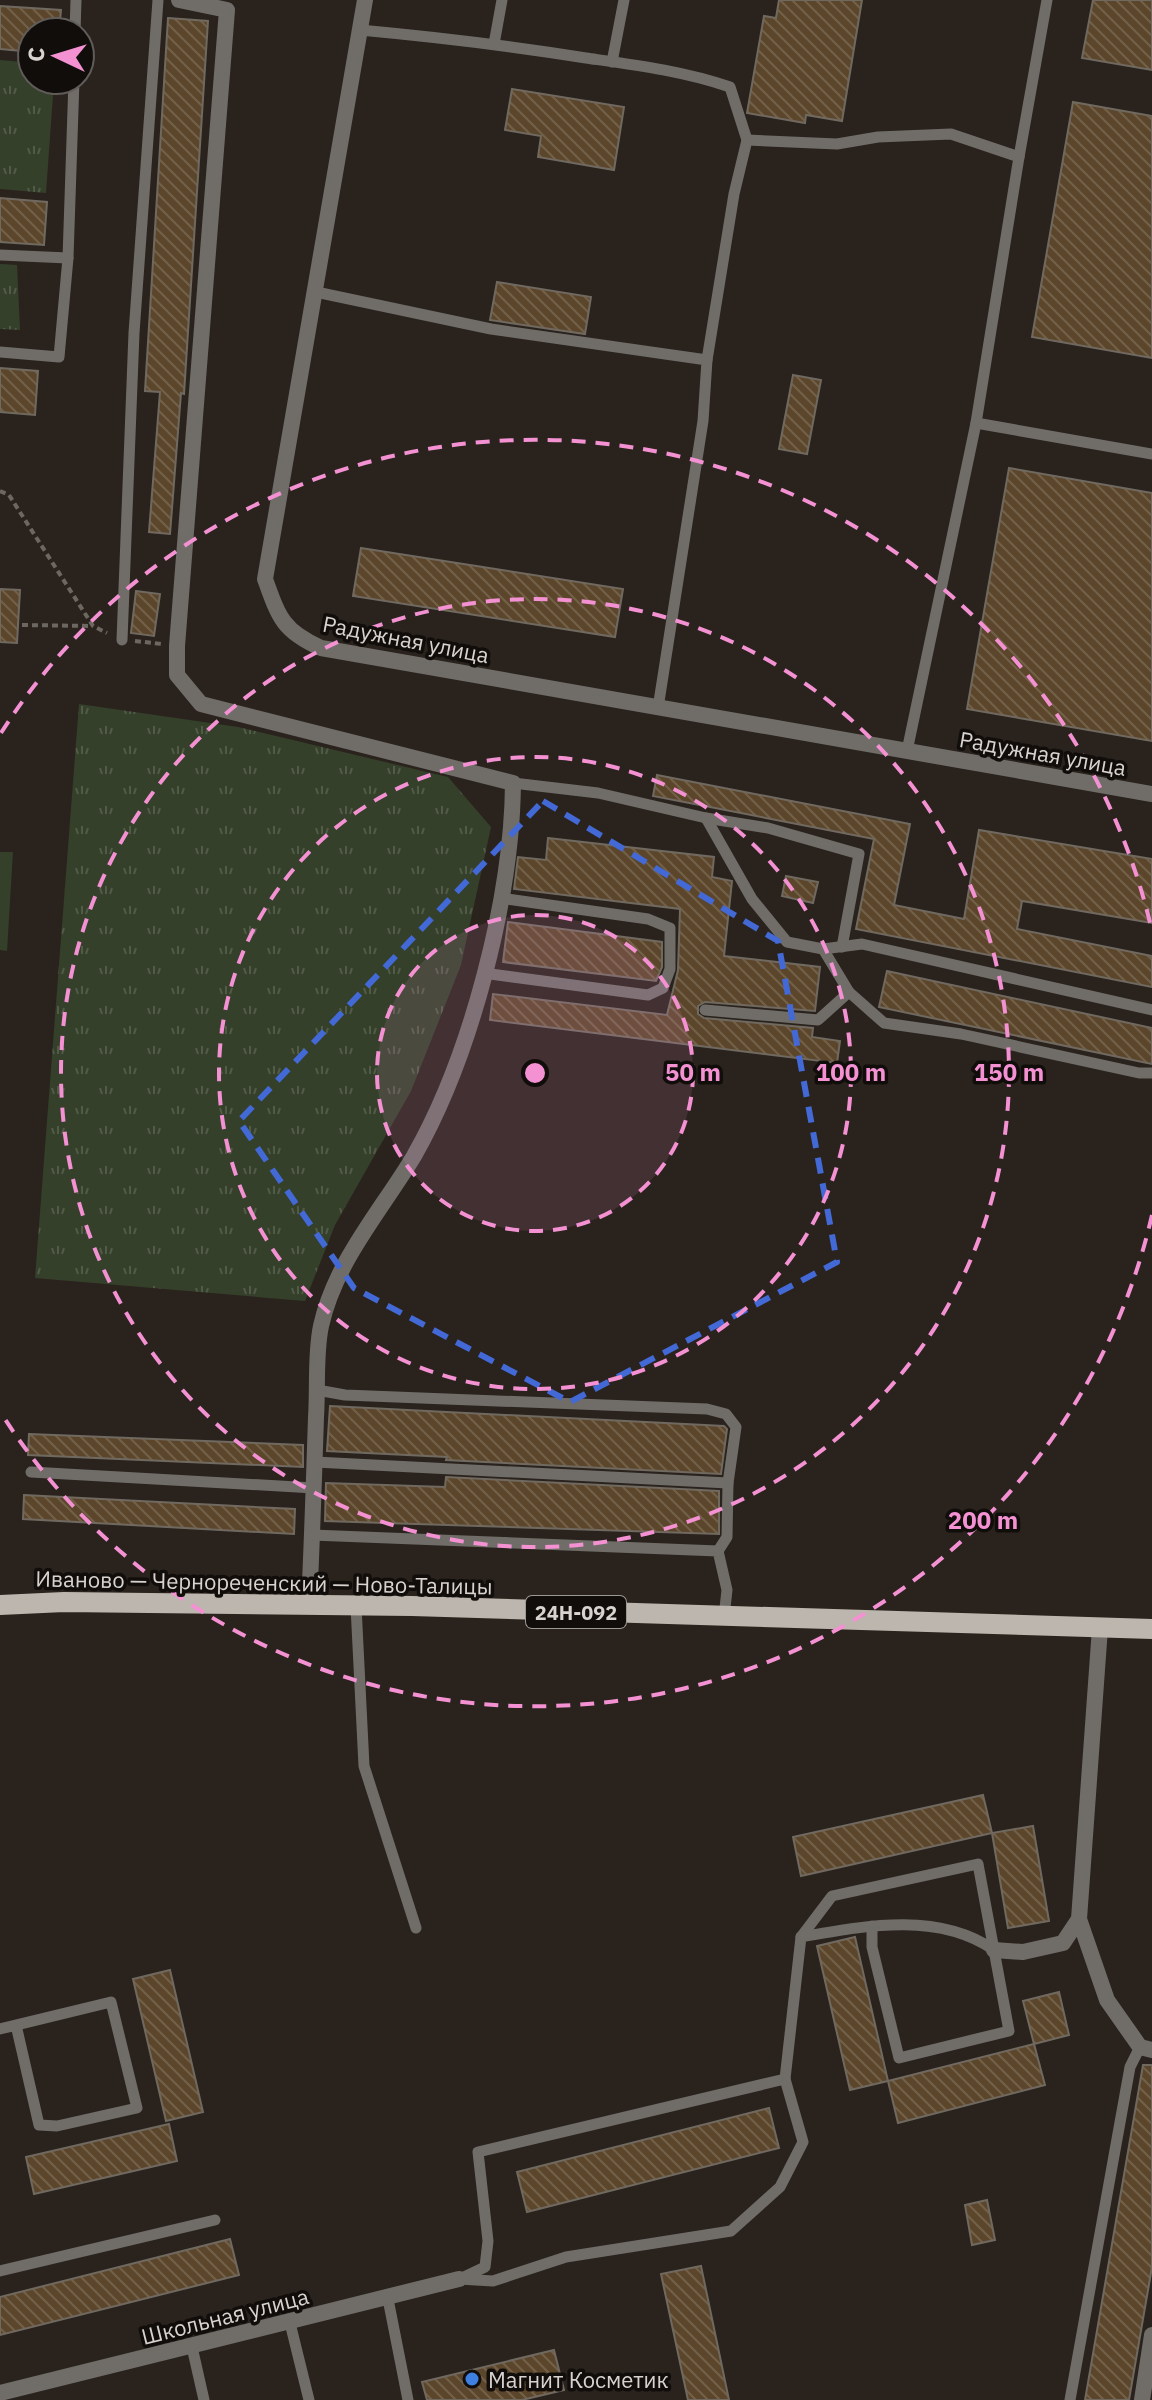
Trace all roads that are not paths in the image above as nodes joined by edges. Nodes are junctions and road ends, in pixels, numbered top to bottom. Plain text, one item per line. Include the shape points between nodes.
1 (158, 0) edge
2 (179, 0) edge
3 (365, 0) edge
4 (502, 0) edge
5 (624, 0) edge
6 (1047, 0) edge
7 (209, 3) edge
8 (360, 30) junction
9 (494, 44) junction
10 (612, 62) junction
11 (73, 96) edge
12 (747, 140) junction
13 (1019, 157) junction
14 (0, 255) edge
15 (68, 258) junction
16 (316, 292) junction
17 (0, 352) edge
18 (707, 360) junction
19 (976, 423) junction
20 (1152, 454) edge
21 (122, 640) road end
22 (658, 708) junction
23 (907, 751) junction
24 (513, 783) junction
25 (1152, 794) edge
26 (706, 818) junction
27 (500, 898) junction
28 (842, 947) junction
29 (823, 949) junction
30 (483, 973) junction
31 (849, 992) junction
32 (705, 1010) dead end
33 (1152, 1010) edge
34 (1152, 1073) edge
35 (317, 1390) junction
36 (315, 1462) junction
37 (31, 1472) dead end
38 (728, 1483) junction
39 (314, 1488) junction
40 (312, 1535) junction
41 (718, 1551) junction
42 (0, 1605) edge
43 (309, 1605) junction
44 (356, 1606) junction
45 (724, 1617) junction
46 (1100, 1628) junction
47 (1152, 1629) edge
48 (1079, 1919) junction
49 (872, 1926) junction
50 (416, 1928) dead end
51 (801, 1937) junction
52 (994, 1950) junction
53 (16, 2025) junction
54 (0, 2029) edge
55 (1146, 2049) edge
56 (785, 2079) junction
57 (215, 2220) dead end
58 (0, 2271) edge
59 (459, 2279) junction
60 (388, 2299) junction
61 (290, 2323) junction
62 (1152, 2335) edge
63 (192, 2347) junction
64 (11, 2394) edge
65 (204, 2400) edge
66 (309, 2400) edge
67 (408, 2400) edge
68 (1070, 2400) edge
69 (1142, 2400) edge

1 - 21 lane via 134,333
2 - 7 street
3 - 8 street, Радужная улица
4 - 9 lane
5 - 10 lane
6 - 13 lane
7 - 24 street via 227,10 177,675 201,704
8 - 9 lane
8 - 16 street, Радужная улица
9 - 10 lane
10 - 12 lane via 690,74 730,87
11 - 15 lane
12 - 13 lane via 837,144 951,134
12 - 18 lane
13 - 19 lane
14 - 15 lane
15 - 17 lane via 59,357
16 - 18 lane via 491,329
16 - 22 street, Радужная улица via 265,579 281,621 294,636 321,648
18 - 22 lane via 703,421
19 - 20 lane
19 - 23 lane
22 - 23 street, Радужная улица
23 - 25 street, Радужная улица
24 - 26 lane via 598,793
24 - 27 street via 513,827
26 - 28 lane via 768,828 859,854
26 - 29 lane via 752,899 787,942
27 - 30 street
27 - 30 lane via 648,919 670,928 670,969 663,988 648,995
28 - 29 lane
28 - 33 lane via 862,944
29 - 31 lane
30 - 35 street via 445,1092 415,1154 336,1281 320,1327
31 - 32 lane via 818,1020
31 - 34 lane via 884,1023
35 - 36 street
35 - 38 lane via 707,1409 726,1414 736,1427
36 - 38 lane
36 - 39 street
37 - 39 lane
38 - 41 lane via 727,1537
39 - 40 street
40 - 41 lane
40 - 43 street
41 - 45 lane via 727,1590
42 - 43 main road, Иваново — Чернореченский — Ново-Талицы / 24Н-092
43 - 44 main road, Иваново — Чернореченский — Ново-Талицы / 24Н-092
44 - 45 main road, Иваново — Чернореченский — Ново-Талицы / 24Н-092
44 - 50 lane via 364,1766
45 - 46 main road, Иваново — Чернореченский — Ново-Талицы / 24Н-092
46 - 47 main road, Иваново — Чернореченский — Ново-Талицы / 24Н-092
46 - 48 street
48 - 52 street via 1063,1943 1023,1952
48 - 55 street via 1107,2000
49 - 51 lane
49 - 52 lane via 930,1927 973,1935
49 - 52 lane via 872,1947 899,2058 1009,2031
51 - 52 lane via 832,1896 978,1864
51 - 56 lane
53 - 53 lane via 39,2125 57,2126 137,2108 111,2002
53 - 54 lane
55 - 68 lane via 1130,2067
56 - 59 lane via 803,2142 780,2187 731,2231 566,2257 493,2281
56 - 59 lane via 478,2152 488,2241 485,2267
57 - 58 lane
59 - 60 street, Школьная улица
60 - 61 street, Школьная улица
60 - 67 lane
61 - 63 street, Школьная улица
61 - 66 lane
62 - 69 street
63 - 64 street, Школьная улица
63 - 65 lane

